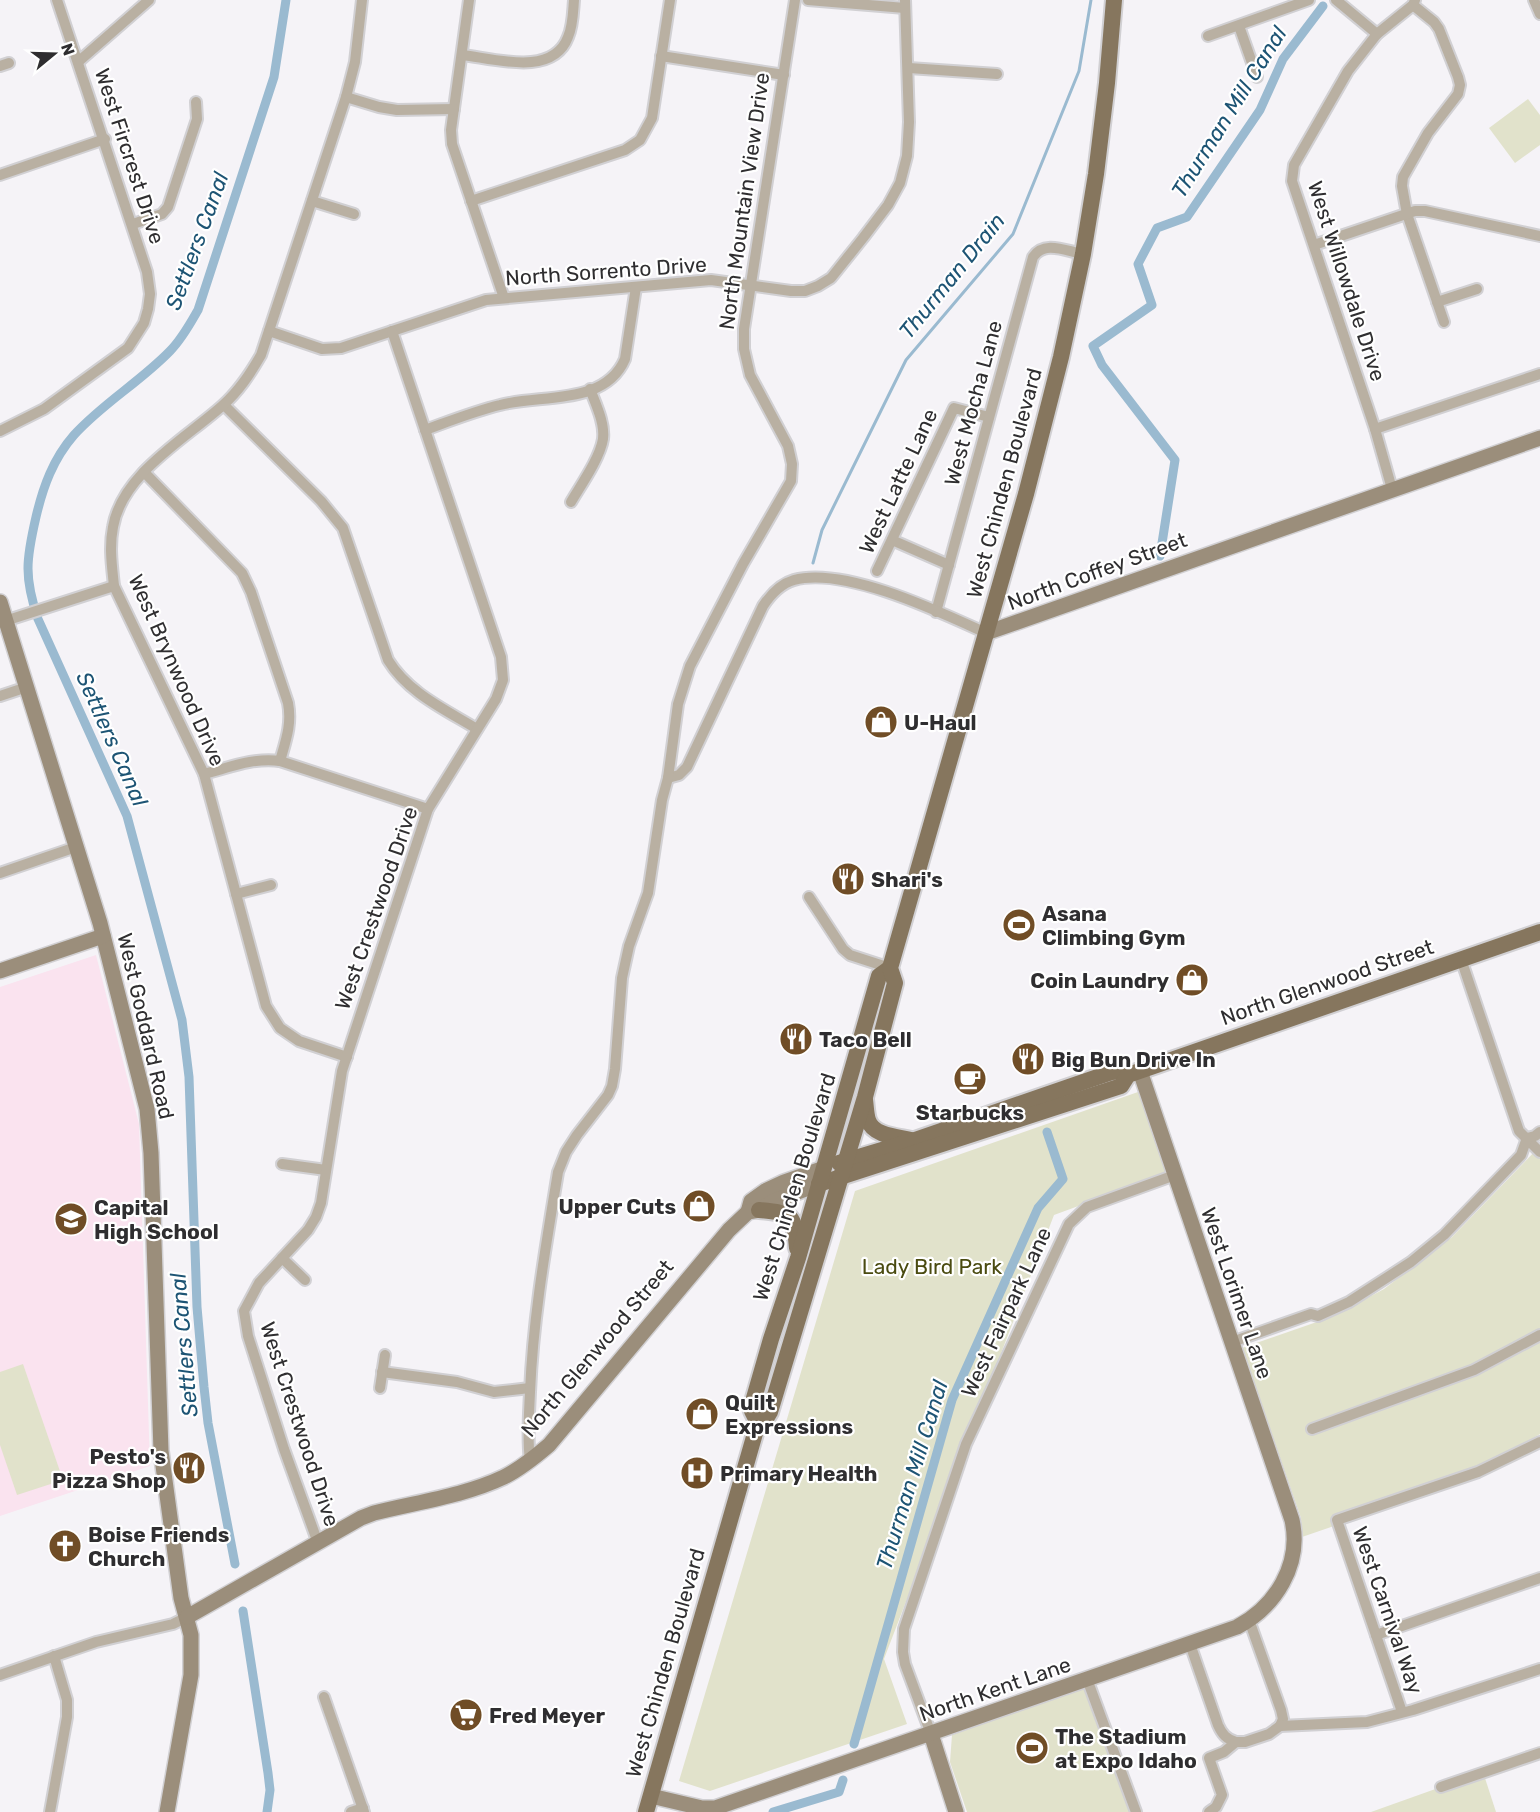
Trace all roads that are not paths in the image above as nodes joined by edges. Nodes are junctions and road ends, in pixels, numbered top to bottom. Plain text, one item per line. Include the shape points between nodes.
1 (57, 0) edge
2 (149, 0) edge
3 (362, 0) edge
4 (469, 0) edge
5 (574, 0) edge
6 (670, 0) edge
7 (795, 0) edge
8 (808, 0) edge
9 (1114, 0) edge
10 (1309, 0) edge
11 (1336, 0) edge
12 (1534, 0) edge
13 (1414, 2) edge
14 (905, 4) edge
15 (1540, 14) edge
16 (1239, 26) junction
17 (1377, 34) junction
18 (1208, 36) dead end
19 (463, 56) junction
20 (661, 56) junction
21 (78, 62) junction
22 (909, 68) junction
23 (997, 74) dead end
24 (784, 75) junction
25 (1257, 77) dead end
26 (346, 97) junction
27 (196, 102) dead end
28 (454, 109) junction
29 (105, 140) junction
30 (0, 175) edge
31 (312, 201) junction
32 (471, 201) junction
33 (354, 214) dead end
34 (1407, 214) junction
35 (133, 224) junction
36 (1540, 236) edge
37 (1314, 245) junction
38 (1083, 254) junction
39 (636, 287) junction
40 (751, 287) junction
41 (1477, 289) dead end
42 (504, 298) junction
43 (1437, 302) junction
44 (1444, 322) dead end
45 (269, 331) junction
46 (392, 331) junction
47 (1540, 374) edge
48 (591, 389) junction
49 (224, 405) junction
50 (989, 417) junction
51 (1375, 429) junction
52 (425, 430) junction
53 (0, 431) edge
54 (1540, 438) edge
55 (144, 472) junction
56 (1392, 489) junction
57 (571, 502) dead end
58 (892, 540) junction
59 (949, 565) junction
60 (877, 571) dead end
61 (114, 586) junction
62 (0, 602) edge
63 (936, 612) junction
64 (5, 621) junction
65 (986, 633) junction
66 (27, 687) junction
67 (0, 696) edge
68 (477, 729) junction
69 (280, 761) junction
70 (204, 774) junction
71 (668, 778) junction
72 (428, 809) junction
73 (76, 847) junction
74 (0, 873) edge
75 (271, 885) dead end
76 (236, 894) junction
77 (809, 897) dead end
78 (1540, 932) edge
79 (103, 936) junction
80 (1461, 959) junction
81 (890, 968) junction
82 (0, 971) edge
83 (347, 1057) junction
84 (1134, 1073) junction
85 (865, 1097) junction
86 (1540, 1132) edge
87 (1527, 1138) junction
88 (912, 1141) junction
89 (1540, 1152) edge
90 (845, 1161) junction
91 (282, 1164) dead end
92 (824, 1168) junction
93 (326, 1170) junction
94 (1175, 1175) junction
95 (840, 1178) junction
96 (819, 1184) junction
97 (754, 1211) junction
98 (282, 1258) junction
99 (798, 1258) junction
100 (305, 1280) dead end
101 (1540, 1335) edge
102 (1232, 1342) junction
103 (384, 1355) dead end
104 (382, 1372) junction
105 (380, 1388) dead end
106 (530, 1388) junction
107 (758, 1423) junction
108 (1312, 1428) dead end
109 (1540, 1442) edge
110 (530, 1461) junction
111 (1294, 1529) joint
112 (318, 1543) junction
113 (1540, 1578) edge
114 (187, 1617) junction
115 (1250, 1620) junction
116 (1376, 1635) junction
117 (1190, 1644) junction
118 (54, 1656) junction
119 (1540, 1669) edge
120 (0, 1675) edge
121 (1087, 1679) junction
122 (324, 1697) dead end
123 (1402, 1712) junction
124 (1280, 1726) junction
125 (930, 1734) junction
126 (1236, 1743) junction
127 (1540, 1753) edge
128 (1442, 1786) dead end
129 (648, 1804) edge
130 (364, 1810) edge
131 (50, 1812) edge
132 (167, 1812) edge
133 (351, 1812) edge
134 (956, 1812) edge
135 (1136, 1812) edge
136 (1209, 1812) edge

1 - 21 street, West Fircrest Drive
2 - 21 street
3 - 26 street, West Brynwood Drive via 355,62
4 - 19 street
5 - 19 street via 569,36 559,51 545,60 528,63
6 - 20 street
7 - 24 street, North Mountain View Drive
8 - 14 street
9 - 38 main road, West Chinden Boulevard via 1107,83
10 - 16 street
11 - 17 street
12 - 15 street
13 - 17 street, West Willowdale Drive
13 - 34 street via 1439,29 1460,85 1458,94 1428,133 1403,177
14 - 22 street, North Sorrento Drive
16 - 18 street
16 - 25 street
17 - 37 street, West Willowdale Drive via 1348,71 1294,165 1292,181
19 - 28 street
20 - 24 street
20 - 32 street via 652,118 640,140 625,150
21 - 29 street, West Fircrest Drive
22 - 23 street
22 - 40 street, North Sorrento Drive via 907,156 900,183 888,205 831,278 818,286 805,291
24 - 40 street, North Mountain View Drive
26 - 28 street via 397,111
26 - 31 street, West Brynwood Drive
27 - 35 street via 197,119 168,207 162,214
28 - 32 street via 452,144
29 - 30 street
29 - 35 street, West Fircrest Drive
31 - 33 street
31 - 45 street, West Brynwood Drive
32 - 42 street
34 - 36 street via 1425,211
34 - 37 street
34 - 43 street
35 - 53 street, West Fircrest Drive via 150,294 144,323 136,337 118,357 52,403
37 - 51 street, West Willowdale Drive
38 - 50 street, West Mocha Lane via 1045,247 1032,257
38 - 65 main road, West Chinden Boulevard via 1038,450
39 - 40 street, North Sorrento Drive via 711,280
39 - 42 street, North Sorrento Drive
39 - 48 street via 625,359 609,381
40 - 71 street, North Mountain View Drive via 744,349 750,375 788,446 791,481 690,666 678,704
41 - 43 street
42 - 46 street, North Sorrento Drive via 486,300
43 - 44 street
45 - 46 street, North Sorrento Drive via 322,349 341,348
45 - 49 street, West Brynwood Drive via 246,381
46 - 52 street, West Crestwood Drive
47 - 51 street
48 - 52 street via 559,398 500,405
48 - 57 street via 603,439
49 - 55 street, West Brynwood Drive
49 - 68 street via 343,528 396,674 409,687
50 - 58 street, West Latte Lane via 954,408
50 - 59 street, West Mocha Lane
51 - 56 street, West Willowdale Drive
52 - 68 street, West Crestwood Drive via 501,657 503,680
54 - 56 street, North Coffey Street
55 - 61 street, West Brynwood Drive via 128,490 113,524 110,554
55 - 69 street via 242,573 251,592 291,718
56 - 65 street, North Coffey Street
58 - 59 street
58 - 60 street, West Latte Lane
59 - 63 street, West Mocha Lane
61 - 64 street
61 - 70 street, West Brynwood Drive
62 - 64 street, West Goddard Road
63 - 65 street
63 - 71 street via 872,587 833,579 795,580 778,588 763,606 687,767 679,776
64 - 66 street, West Goddard Road
65 - 81 main road, West Chinden Boulevard
66 - 67 street
66 - 73 street, West Goddard Road
68 - 72 street, West Crestwood Drive
69 - 70 street via 254,761
69 - 72 street
70 - 76 street, West Brynwood Drive
71 - 106 street, North Mountain View Drive via 648,893 622,978 612,1086 566,1152 558,1172 536,1310
72 - 83 street, West Crestwood Drive
73 - 74 street
73 - 79 street, West Goddard Road
75 - 76 street
76 - 83 street, West Brynwood Drive via 266,1006 280,1028 298,1041
77 - 81 street via 843,949
78 - 80 main road, North Glenwood Street
79 - 82 street
79 - 114 street, West Goddard Road via 147,1109 161,1451
80 - 84 main road, North Glenwood Street
80 - 87 street via 1519,1131
81 - 85 main road, West Chinden Boulevard via 895,983
81 - 92 main road, West Chinden Boulevard via 879,976
83 - 93 street, West Crestwood Drive
84 - 88 main road, North Glenwood Street via 1112,1071
84 - 94 street, West Lorimer Lane
84 - 95 main road, North Glenwood Street via 1121,1086
85 - 88 main road via 868,1122 874,1129
85 - 90 main road, West Chinden Boulevard
86 - 87 street
87 - 89 street
87 - 102 street via 1521,1155 1444,1235 1411,1262 1349,1302 1318,1316 1311,1314
88 - 90 main road, North Glenwood Street
90 - 92 main road, North Glenwood Street
90 - 95 main road, West Chinden Boulevard
91 - 93 street
92 - 96 main road, West Chinden Boulevard
92 - 97 street, North Glenwood Street via 765,1191 751,1201
93 - 98 street, West Crestwood Drive via 316,1217
94 - 102 street, West Lorimer Lane
94 - 125 street, West Fairpark Lane via 1087,1207 1069,1224 966,1444 904,1629 905,1664
95 - 96 main road, North Glenwood Street
95 - 107 main road, West Chinden Boulevard via 770,1412
96 - 97 street, North Glenwood Street
96 - 99 main road, West Chinden Boulevard
97 - 99 main road via 790,1216 795,1223
97 - 110 street, North Glenwood Street via 729,1230 702,1260 549,1445
98 - 100 street
98 - 112 street, West Crestwood Drive via 249,1298 245,1323
99 - 107 main road, West Chinden Boulevard via 752,1405
101 - 108 street via 1474,1370
102 - 111 street, West Lorimer Lane
103 - 104 street
104 - 105 street
104 - 106 street via 457,1382 494,1392
106 - 110 street, North Mountain View Drive
107 - 129 main road, West Chinden Boulevard
109 - 116 street, West Carnival Way via 1478,1472 1337,1520
110 - 112 street, North Glenwood Street via 477,1488 374,1513
111 - 115 street, North Kent Lane via 1287,1576 1279,1591
112 - 114 street, North Glenwood Street
113 - 116 street
114 - 118 street, North Glenwood Street
114 - 132 street via 191,1675
115 - 117 street, North Kent Lane
115 - 124 street via 1281,1710
116 - 123 street, West Carnival Way
117 - 121 street, North Kent Lane
117 - 126 street via 1218,1725 1223,1735
118 - 120 street, North Glenwood Street
118 - 131 street via 68,1700
119 - 123 street
121 - 125 street, North Kent Lane
121 - 135 street
122 - 130 street
123 - 124 street via 1367,1722
124 - 126 street via 1269,1734
125 - 129 street, North Kent Lane via 715,1808
125 - 134 street
126 - 136 street via 1209,1758 1222,1795
127 - 128 street
130 - 133 street

